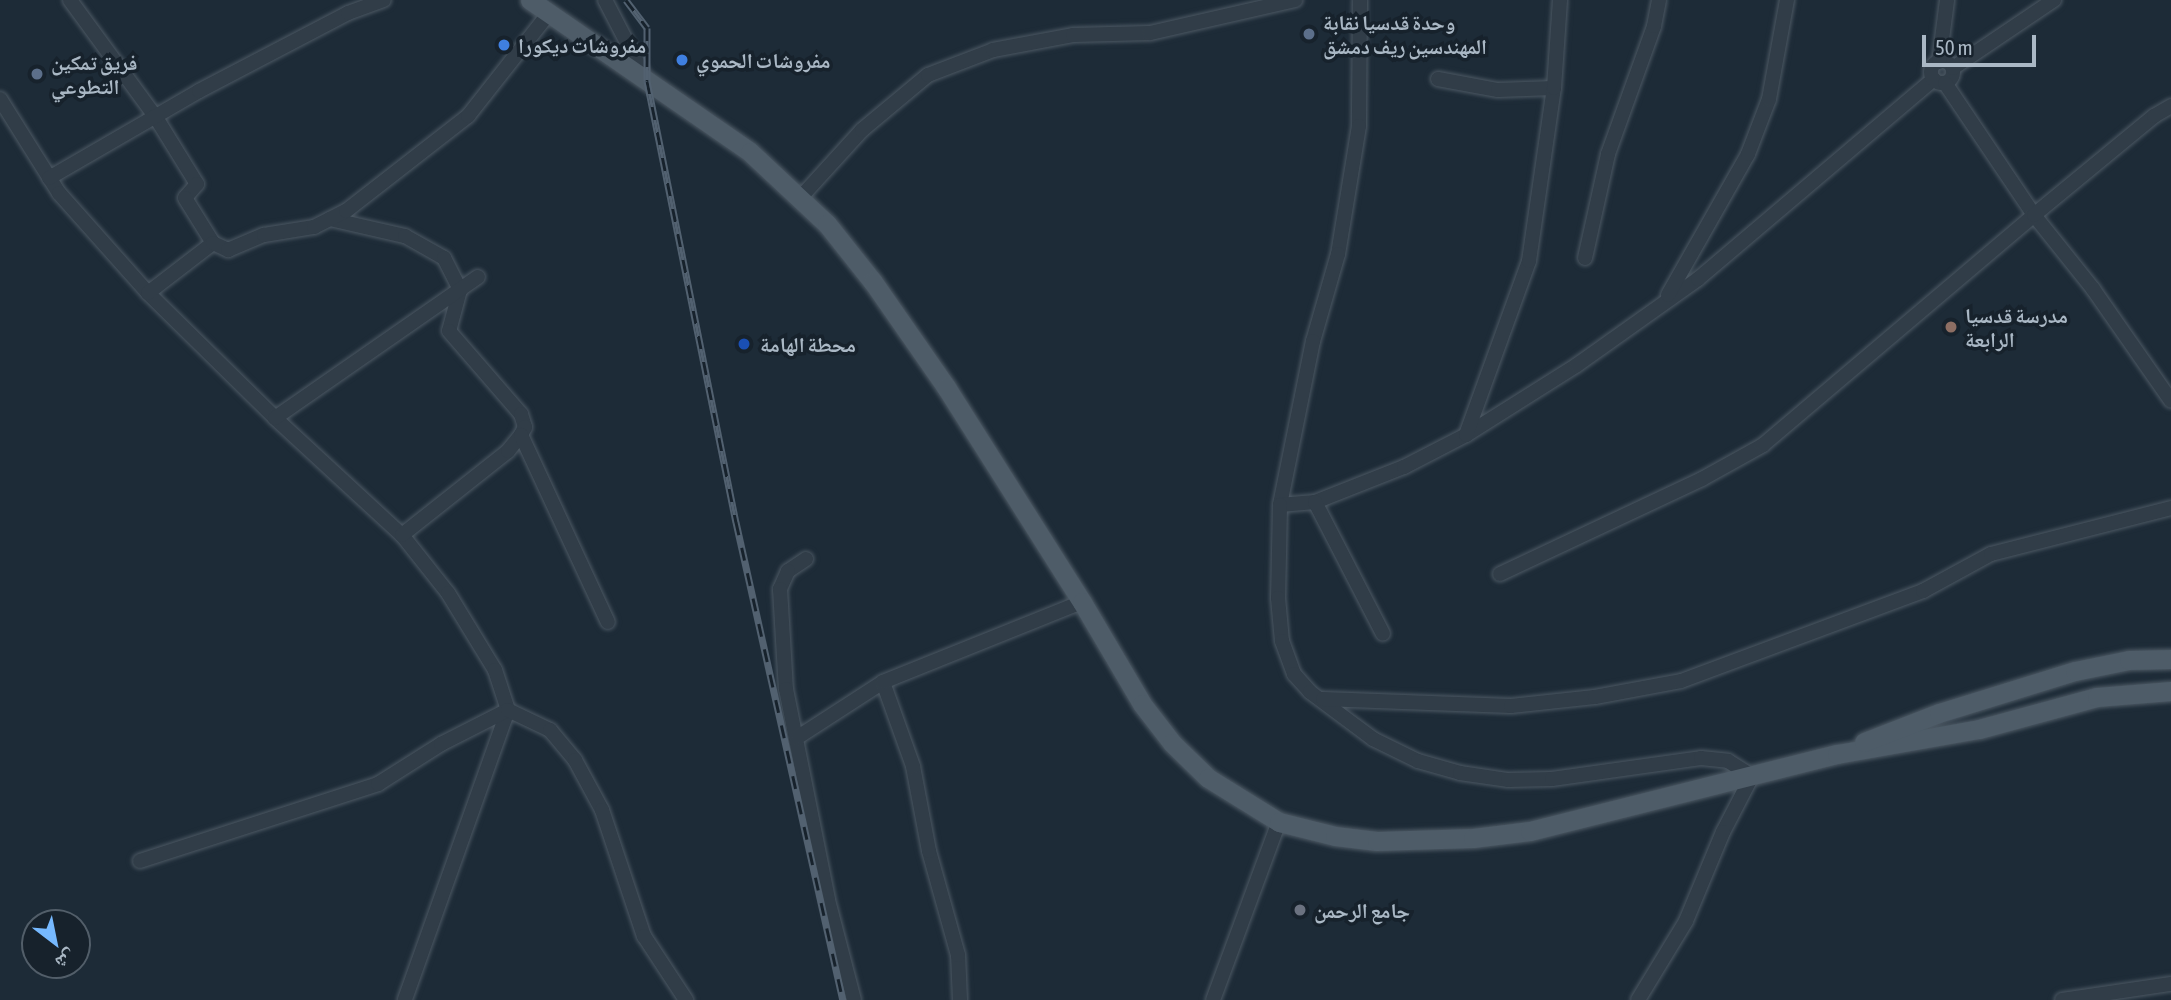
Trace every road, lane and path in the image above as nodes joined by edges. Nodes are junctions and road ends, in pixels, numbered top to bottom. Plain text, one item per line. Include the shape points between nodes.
1 (70, 0) edge
2 (384, 0) edge
3 (530, 0) edge
4 (605, 0) edge
5 (1295, 0) edge
6 (1360, 0) edge
7 (1560, 0) edge
8 (1659, 0) edge
9 (1787, 0) edge
10 (1947, 0) edge
11 (2054, 0) edge
12 (549, 13) junction
13 (1938, 62) junction
14 (1953, 68) junction
15 (1438, 79) dead end
16 (647, 81) junction
17 (1940, 81) junction
18 (1554, 88) junction
19 (0, 99) edge
20 (2171, 106) edge
21 (155, 116) junction
22 (49, 178) junction
23 (801, 197) junction
24 (2034, 215) junction
25 (330, 219) junction
26 (213, 243) junction
27 (1585, 258) dead end
28 (478, 277) dead end
29 (460, 290) junction
30 (148, 293) junction
31 (1666, 299) junction
32 (2171, 401) edge
33 (275, 418) junction
34 (521, 435) junction
35 (1466, 435) junction
36 (1315, 502) junction
37 (1280, 505) junction
38 (2171, 508) edge
39 (402, 535) junction
40 (806, 559) dead end
41 (1500, 574) dead end
42 (1083, 601) junction
43 (608, 622) dead end
44 (1383, 634) dead end
45 (2171, 659) edge
46 (883, 682) junction
47 (2171, 691) edge
48 (1323, 699) junction
49 (508, 710) junction
50 (798, 737) junction
51 (1837, 754) junction
52 (1752, 776) junction
53 (1279, 822) junction
54 (140, 861) dead end
55 (2171, 984) edge
56 (2118, 997) edge
57 (405, 1000) edge
58 (684, 1000) edge
59 (854, 1000) edge
60 (960, 1000) edge
61 (1213, 1000) edge
62 (1637, 1000) edge
63 (2062, 1000) edge

1 - 21 street
2 - 21 street via 348,13
3 - 12 main road
4 - 16 street
5 - 23 street via 1150,33 1073,35 993,50 928,75 862,130
6 - 37 street via 1359,126 1338,254 1313,341
7 - 18 street
8 - 27 street via 1608,154
9 - 31 street via 1769,99 1748,154
10 - 13 street
11 - 14 street
12 - 16 main road
12 - 25 street via 468,116
13 - 14 street
13 - 17 street via 1931,73
14 - 17 street via 1950,79
15 - 18 street via 1498,90
16 - 23 main road via 750,152
17 - 24 street
17 - 31 street via 1698,279
18 - 35 street via 1529,261
19 - 22 street
20 - 24 street
21 - 22 street
21 - 26 street via 197,184 185,198
22 - 30 street
23 - 42 main road via 850,253 946,387
24 - 32 street via 2093,289
24 - 41 street via 1763,445 1702,479
25 - 26 street via 314,228 264,235 228,250
25 - 29 street via 405,236 444,258
26 - 30 street
28 - 29 street
29 - 33 street
29 - 34 street via 449,331 521,414 525,427
30 - 33 street
31 - 35 street via 1577,365
33 - 39 street
34 - 39 street via 508,451
34 - 43 street
35 - 36 street via 1404,467
36 - 37 street
36 - 44 street
37 - 48 street via 1282,642 1294,674
38 - 48 street via 1991,554 1923,591 1681,681 1511,706
39 - 49 street via 448,593 495,670
40 - 50 street via 788,571 780,589 786,689
42 - 46 street
42 - 53 main road via 1142,704 1172,743 1208,778
45 - 51 main road via 2129,660 2075,671 1939,713
46 - 50 street
46 - 60 street via 913,766 929,851 958,956
47 - 51 main road via 2108,695 1979,729
48 - 52 street via 1373,739 1418,761 1460,773 1508,780 1552,779 1701,758 1728,761
49 - 54 street via 441,744 378,784
49 - 57 street
49 - 58 street via 550,730 575,760 602,810 644,936
50 - 59 street via 828,900
51 - 52 main road
52 - 53 main road via 1530,831 1473,838 1377,841
52 - 62 street via 1718,842 1686,921
53 - 61 street
55 - 56 street
56 - 63 street

